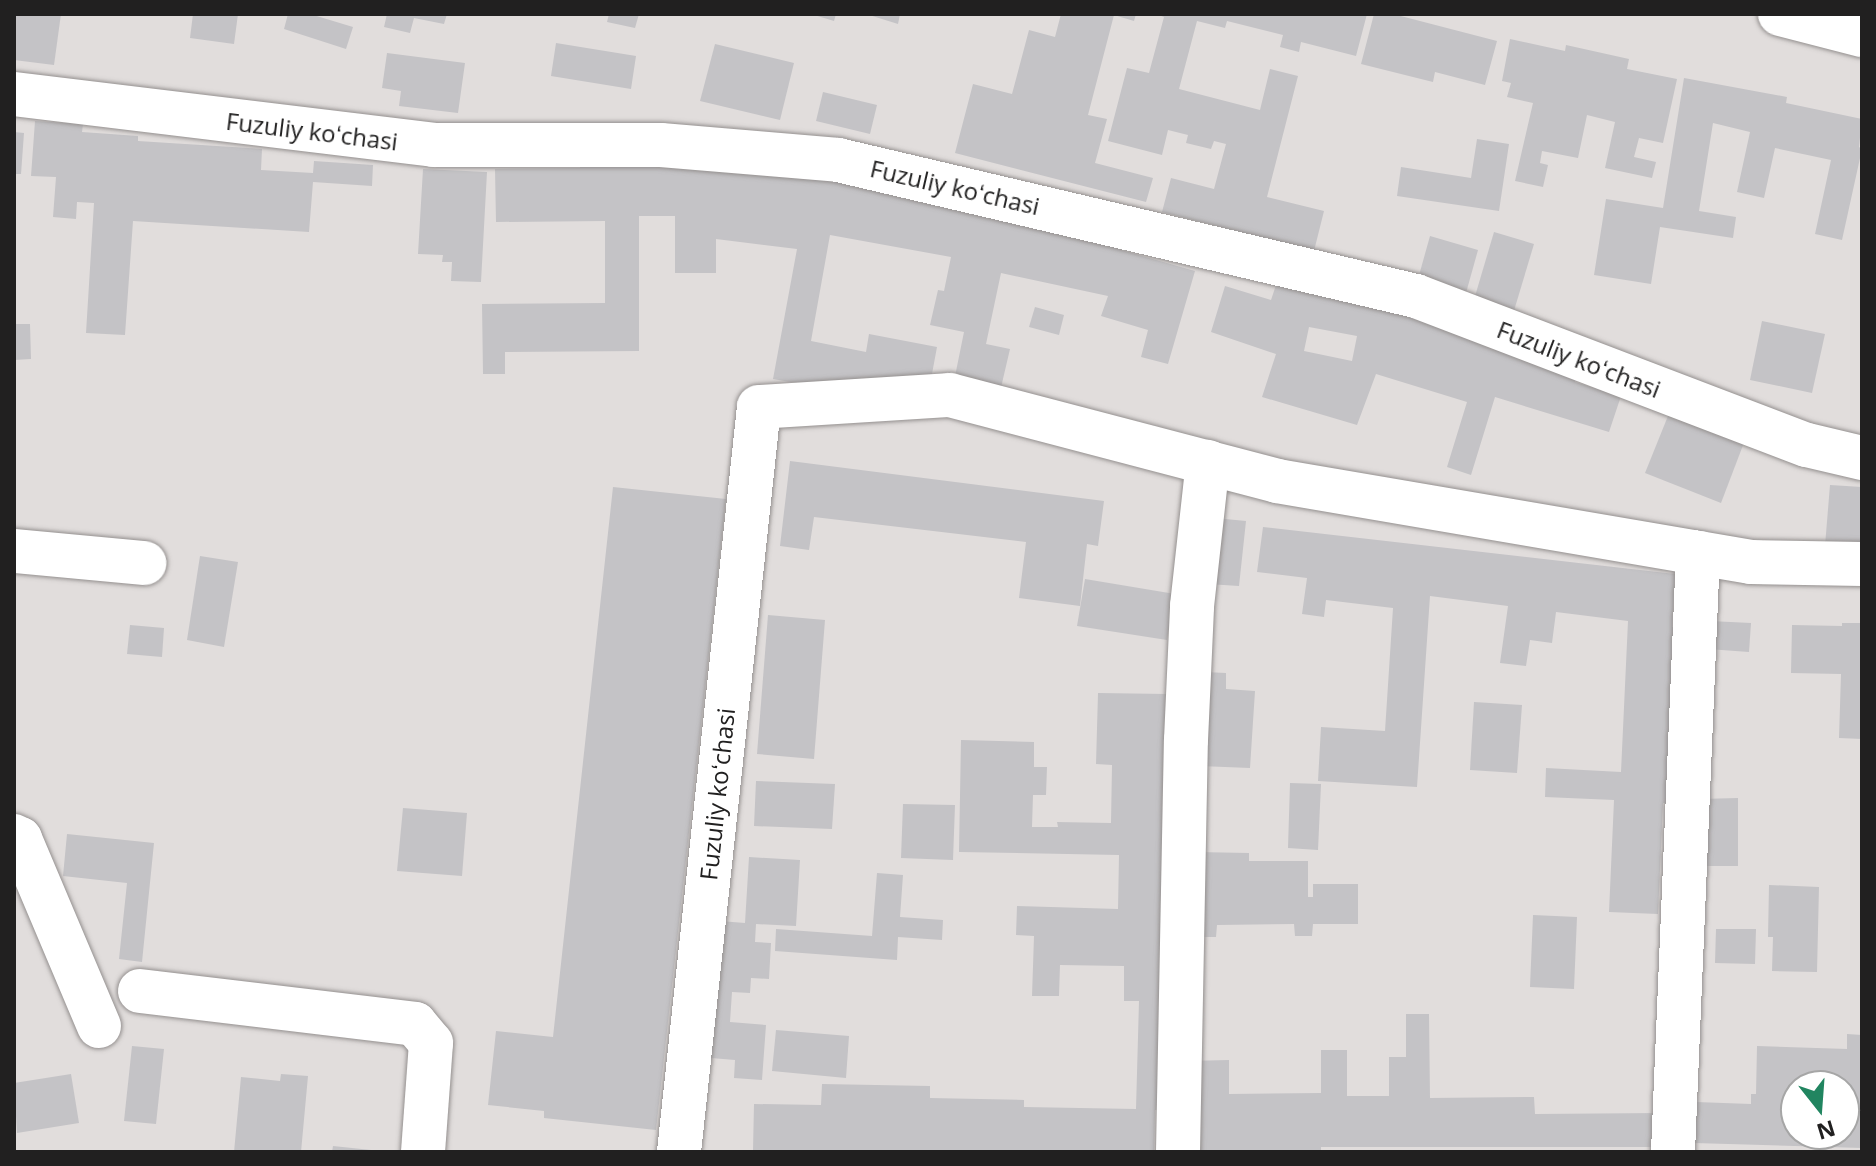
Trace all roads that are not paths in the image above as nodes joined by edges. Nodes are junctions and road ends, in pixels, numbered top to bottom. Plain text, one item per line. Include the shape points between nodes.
1 (1780, 14) edge
2 (1862, 35) edge
3 (14, 94) edge
4 (1862, 458) edge
5 (1208, 462) junction
6 (14, 551) edge
7 (1698, 553) junction
8 (144, 563) dead end
9 (1862, 564) edge
10 (14, 836) edge
11 (140, 991) dead end
12 (99, 1026) dead end
13 (423, 1152) edge
14 (679, 1152) edge
15 (1178, 1152) edge
16 (1673, 1152) edge

1 - 2 street
3 - 4 street, Fuzuliy koʻchasi via 433,145 661,145 838,160 1416,296 1807,445
5 - 7 street, Fuzuliy koʻchasi via 1277,481
5 - 14 street, Fuzuliy koʻchasi via 950,395 759,407
5 - 15 street via 1192,606 1186,740
6 - 8 street
7 - 9 street, Fuzuliy koʻchasi via 1751,562
7 - 16 street
10 - 12 street via 20,839
11 - 13 street via 415,1024 431,1043

